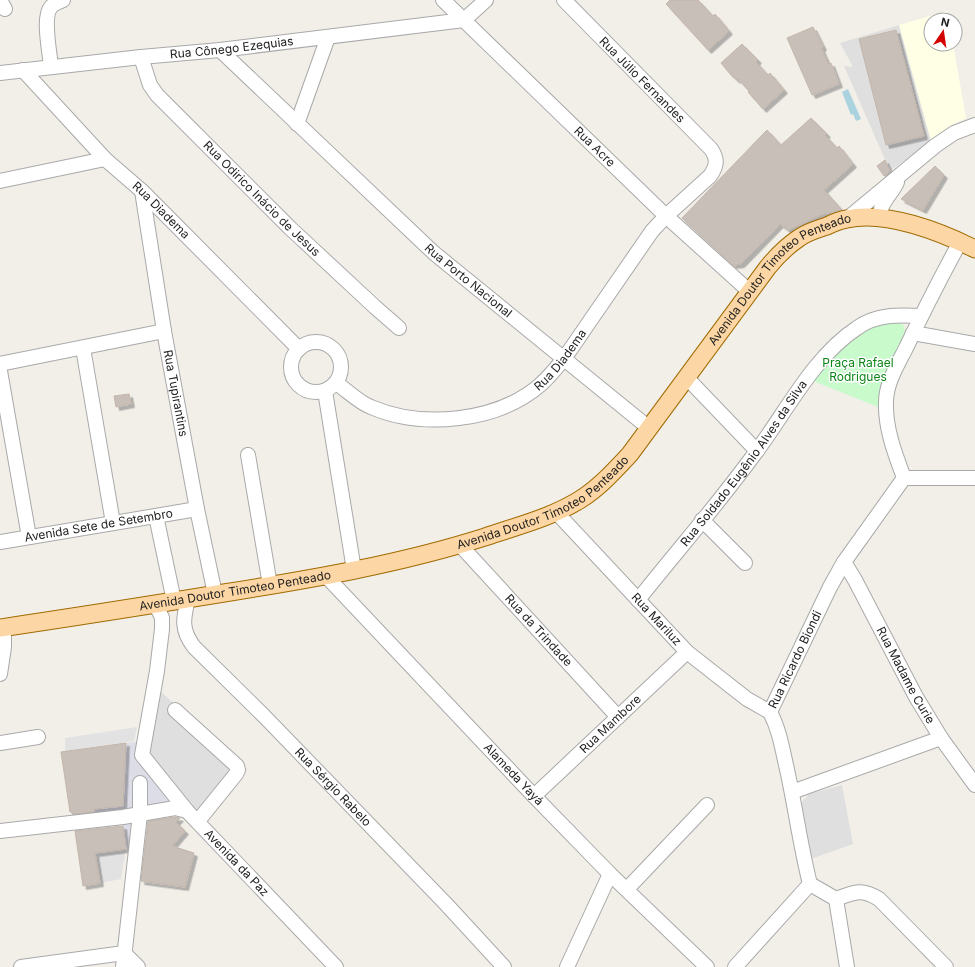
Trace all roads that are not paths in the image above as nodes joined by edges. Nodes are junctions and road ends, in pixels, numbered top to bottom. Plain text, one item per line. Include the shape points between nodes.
1 (62, 0) edge
2 (443, 0) edge
3 (486, 0) edge
4 (564, 0) edge
5 (464, 20) junction
6 (328, 37) junction
7 (220, 50) junction
8 (141, 57) junction
9 (51, 67) junction
10 (23, 70) junction
11 (0, 72) edge
12 (297, 124) junction
13 (975, 125) edge
14 (105, 159) junction
15 (717, 162) joint
16 (900, 176) junction
17 (0, 181) edge
18 (142, 191) junction
19 (666, 216) junction
20 (882, 218) junction
21 (847, 219) junction
22 (960, 242) junction
23 (975, 249) edge
24 (749, 291) junction
25 (921, 316) junction
26 (399, 328) dead end
27 (164, 331) junction
28 (912, 333) junction
29 (975, 344) edge
30 (83, 348) junction
31 (300, 349) junction
32 (564, 360) junction
33 (0, 364) edge
34 (0, 371) edge
35 (686, 377) junction
36 (331, 386) junction
37 (649, 428) junction
38 (757, 451) junction
39 (248, 456) dead end
40 (904, 478) junction
41 (975, 478) edge
42 (197, 509) junction
43 (556, 512) junction
44 (156, 516) junction
45 (702, 520) junction
46 (113, 523) junction
47 (29, 537) junction
48 (0, 542) edge
49 (460, 545) junction
50 (844, 562) junction
51 (745, 563) dead end
52 (354, 570) junction
53 (326, 576) junction
54 (270, 585) junction
55 (215, 594) junction
56 (181, 600) junction
57 (638, 600) junction
58 (153, 604) junction
59 (184, 626) junction
60 (2, 628) edge
61 (162, 629) junction
62 (687, 652) junction
63 (0, 674) edge
64 (175, 710) dead end
65 (770, 712) junction
66 (618, 717) junction
67 (38, 738) dead end
68 (941, 738) junction
69 (0, 743) edge
70 (140, 783) dead end
71 (975, 785) edge
72 (792, 792) junction
73 (534, 796) junction
74 (707, 805) dead end
75 (188, 811) junction
76 (140, 814) junction
77 (198, 821) junction
78 (0, 831) edge
79 (610, 874) junction
80 (810, 884) junction
81 (627, 889) junction
82 (836, 899) junction
83 (124, 953) junction
84 (568, 966) edge
85 (21, 967) edge
86 (123, 967) edge
87 (138, 967) edge
88 (336, 967) edge
89 (504, 967) edge
90 (707, 967) edge
91 (735, 967) edge
92 (847, 967) edge
93 (946, 967) edge

1 - 9 street via 51,6 46,20
2 - 5 street, Rua Acre
3 - 5 street
4 - 15 street, Rua Júlio Fernandes via 711,149
5 - 6 street, Rua Cônego Ezequias
5 - 19 street, Rua Acre
6 - 7 street, Rua Cônego Ezequias
6 - 12 street
7 - 8 street, Rua Cônego Ezequias
7 - 12 street, Rua Porto Nacional
8 - 9 street, Rua Cônego Ezequias
8 - 26 street, Rua Odirico Inácio de Jesus via 150,85 157,95 290,228
9 - 10 street, Rua Cônego Ezequias
10 - 11 street, Rua Cônego Ezequias
10 - 14 street, Rua Diadema
12 - 32 street, Rua Porto Nacional via 434,253
13 - 16 street via 954,133 934,146
14 - 17 street
14 - 18 street, Rua Diadema
15 - 19 street, Rua Diadema via 710,176
16 - 20 street via 881,207
16 - 21 street
18 - 27 street, Rua Tupirantins
18 - 31 street, Rua Diadema
19 - 24 street, Rua Acre
19 - 32 street, Rua Diadema via 652,231
20 - 21 main road, Avenida Doutor Timoteo Penteado
20 - 22 main road, Avenida Doutor Timoteo Penteado via 914,225
21 - 24 main road, Avenida Doutor Timoteo Penteado via 800,237 782,251
22 - 23 main road, Avenida Doutor Timoteo Penteado
22 - 25 street
24 - 35 main road, Avenida Doutor Timoteo Penteado
25 - 28 street
25 - 38 street, Rua Soldado Eugênio Alves da Silva via 893,315 874,319 840,340 815,367
27 - 30 street
27 - 42 street, Rua Tupirantins
28 - 29 street
28 - 40 street via 890,380 886,400 886,419
30 - 33 street
30 - 46 street
31 - 36 street via 292,364 295,380 308,391 317,392
31 - 36 street via 306,345 322,343 336,352 340,359 340,371
32 - 36 street, Rua Diadema via 539,385 518,399 471,416 450,419 412,419 389,414
32 - 37 street, Rua Porto Nacional
34 - 47 street
35 - 37 main road, Avenida Doutor Timoteo Penteado
35 - 38 street
36 - 52 street
37 - 43 main road, Avenida Doutor Timoteo Penteado via 606,480 581,499
38 - 45 street, Rua Soldado Eugênio Alves da Silva
39 - 54 street
40 - 41 street
40 - 50 street, Rua Ricardo Biondi
42 - 44 street, Avenida Sete de Setembro
42 - 55 street, Rua Tupirantins
43 - 49 main road, Avenida Doutor Timoteo Penteado
43 - 57 street, Rua Mariluz
44 - 46 street, Avenida Sete de Setembro
44 - 56 street
45 - 51 street
45 - 57 street, Rua Soldado Eugênio Alves da Silva
46 - 47 street, Avenida Sete de Setembro
47 - 48 street, Avenida Sete de Setembro
49 - 52 main road, Avenida Doutor Timoteo Penteado
49 - 66 street, Rua da Trindade
50 - 65 street, Rua Ricardo Biondi
50 - 68 street, Rua Madame Curie via 916,697
52 - 53 main road, Avenida Doutor Timoteo Penteado
53 - 54 main road, Avenida Doutor Timoteo Penteado
53 - 73 street, Alameda Yayá
54 - 55 main road, Avenida Doutor Timoteo Penteado
55 - 56 main road, Avenida Doutor Timoteo Penteado
56 - 58 main road, Avenida Doutor Timoteo Penteado
56 - 59 street, Rua Sérgio Rabelo
57 - 62 street, Rua Mariluz
58 - 60 main road, Avenida Doutor Timoteo Penteado
58 - 61 street via 162,618
59 - 61 street
59 - 89 street, Rua Sérgio Rabelo via 185,633 194,647 270,722
60 - 63 street via 4,647
61 - 75 street, Avenida da Paz via 142,755
62 - 65 street, Rua Mariluz via 747,699
62 - 66 street, Rua Mambore
64 - 77 street via 237,766 238,770
65 - 72 street, Rua Ricardo Biondi via 779,732
66 - 73 street, Rua Mambore
67 - 69 street
68 - 71 street, Rua Madame Curie
68 - 72 street
70 - 76 street
72 - 80 street, Rua Ricardo Biondi
73 - 79 street, Alameda Yayá
74 - 81 street
75 - 76 street via 175,808
75 - 77 street, Avenida da Paz
76 - 78 street
76 - 83 street
77 - 88 street, Avenida da Paz
79 - 81 street, Alameda Yayá
79 - 84 street
80 - 82 street
80 - 91 street
81 - 90 street, Alameda Yayá
82 - 92 street
82 - 93 street via 855,892 871,893
83 - 85 street
83 - 86 street
83 - 87 street

